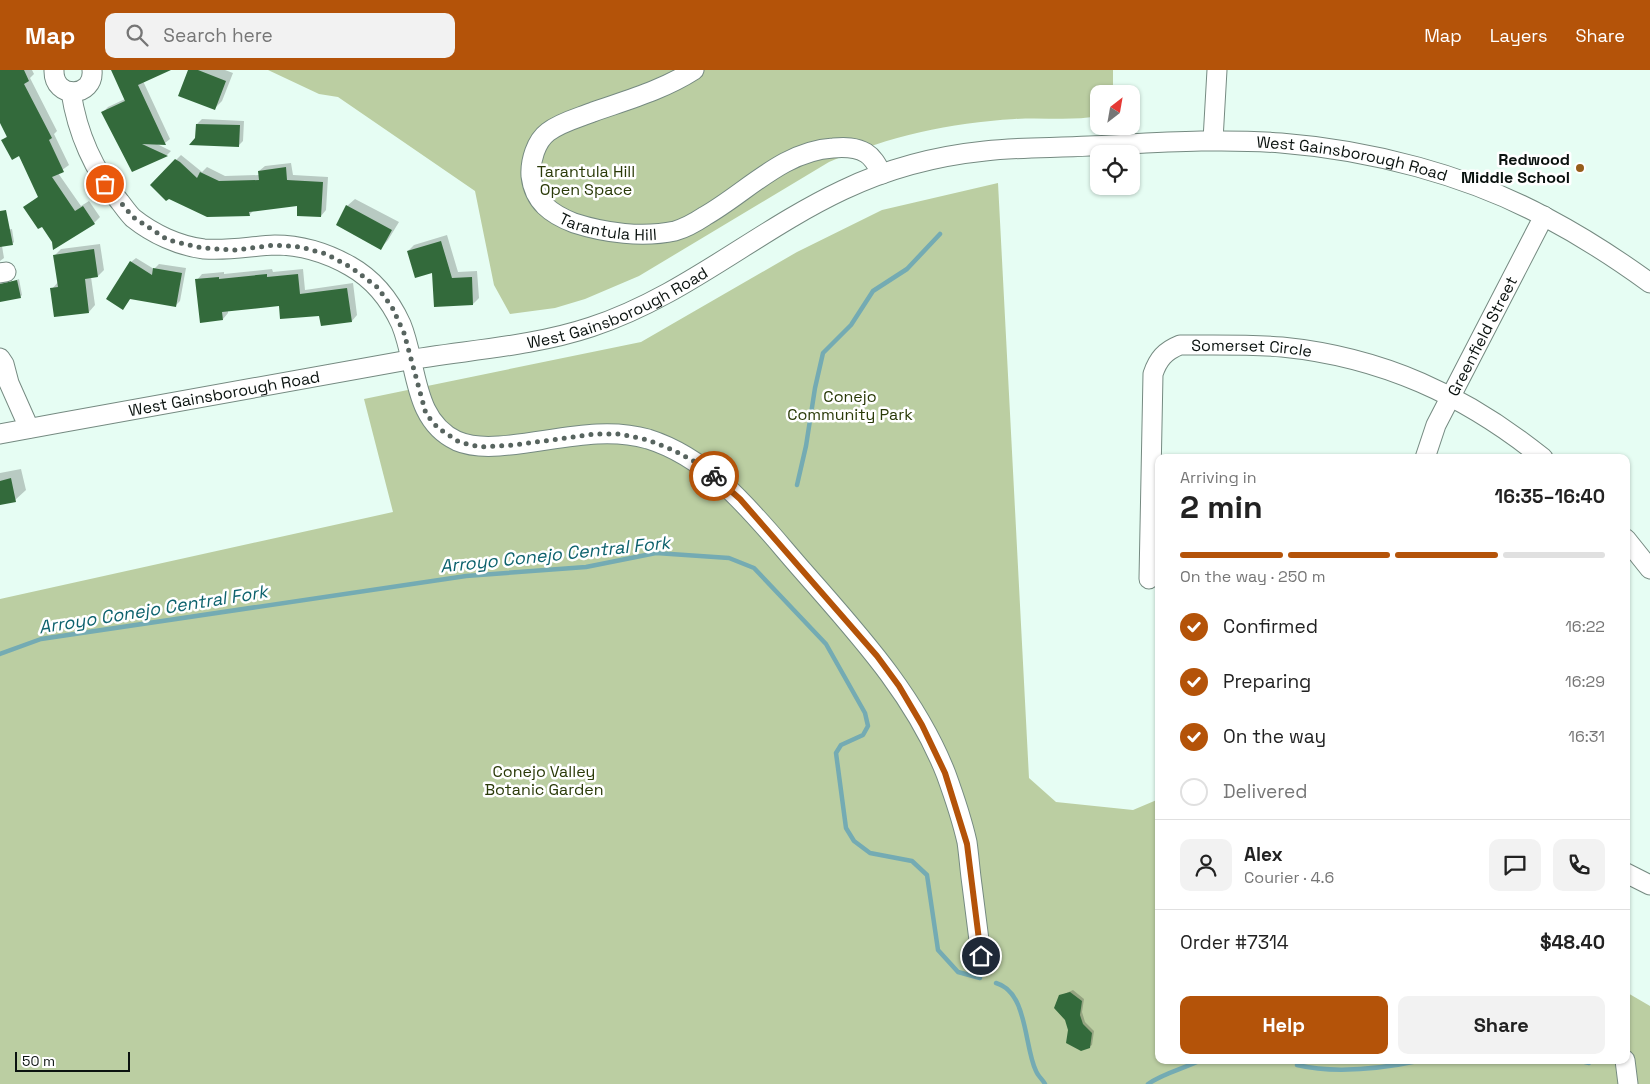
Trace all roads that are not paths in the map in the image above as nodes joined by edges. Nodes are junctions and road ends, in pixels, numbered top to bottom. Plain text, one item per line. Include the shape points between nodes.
1 (54, 70) edge
2 (92, 70) edge
3 (694, 70) edge
4 (1217, 70) edge
5 (71, 92) junction
6 (1213, 140) junction
7 (882, 174) junction
8 (1544, 216) junction
9 (1650, 283) edge
10 (0, 358) edge
11 (411, 360) junction
12 (5, 384) edge
13 (1451, 396) junction
14 (29, 428) junction
15 (0, 434) edge
16 (1426, 454) edge
17 (1538, 454) edge
18 (1630, 545) edge
19 (1650, 568) edge
20 (1149, 579) dead end
21 (1630, 875) edge
22 (1650, 885) edge
23 (981, 956) dead end
24 (1626, 1064) edge
25 (1628, 1084) edge

1 - 5 street via 56,82
2 - 5 street via 88,86
3 - 7 street, Tarantula Hill via 656,90 564,122 548,132 533,156 531,175 535,192 545,207 554,215 589,228 644,234 676,231 716,210 784,162 803,153 847,147 867,153
4 - 6 street
5 - 11 street via 74,114 87,149 105,184 133,217 168,240 202,248 236,250 274,245 301,247 326,254 377,287 392,307 404,333
6 - 7 street, West Gainsborough Road via 986,151 941,157
6 - 8 street, West Gainsborough Road via 1326,148 1409,165 1489,192
7 - 11 street, West Gainsborough Road via 808,209 631,312 590,328 547,339
8 - 9 street, West Gainsborough Road
8 - 13 street, Greenfield Street
10 - 12 street via 4,364
11 - 14 street, West Gainsborough Road
11 - 23 street via 426,414 438,428 459,442 480,447 620,434 648,440 697,463 740,499 877,656 922,725 945,773 967,844
12 - 14 street
13 - 16 street, Greenfield Street via 1436,424
13 - 17 street, Somerset Circle via 1479,411
13 - 20 street, Somerset Circle via 1386,368 1338,356 1282,347 1180,345 1170,349 1156,364 1153,374
14 - 15 street, West Gainsborough Road
18 - 19 street
21 - 22 street
24 - 25 street

